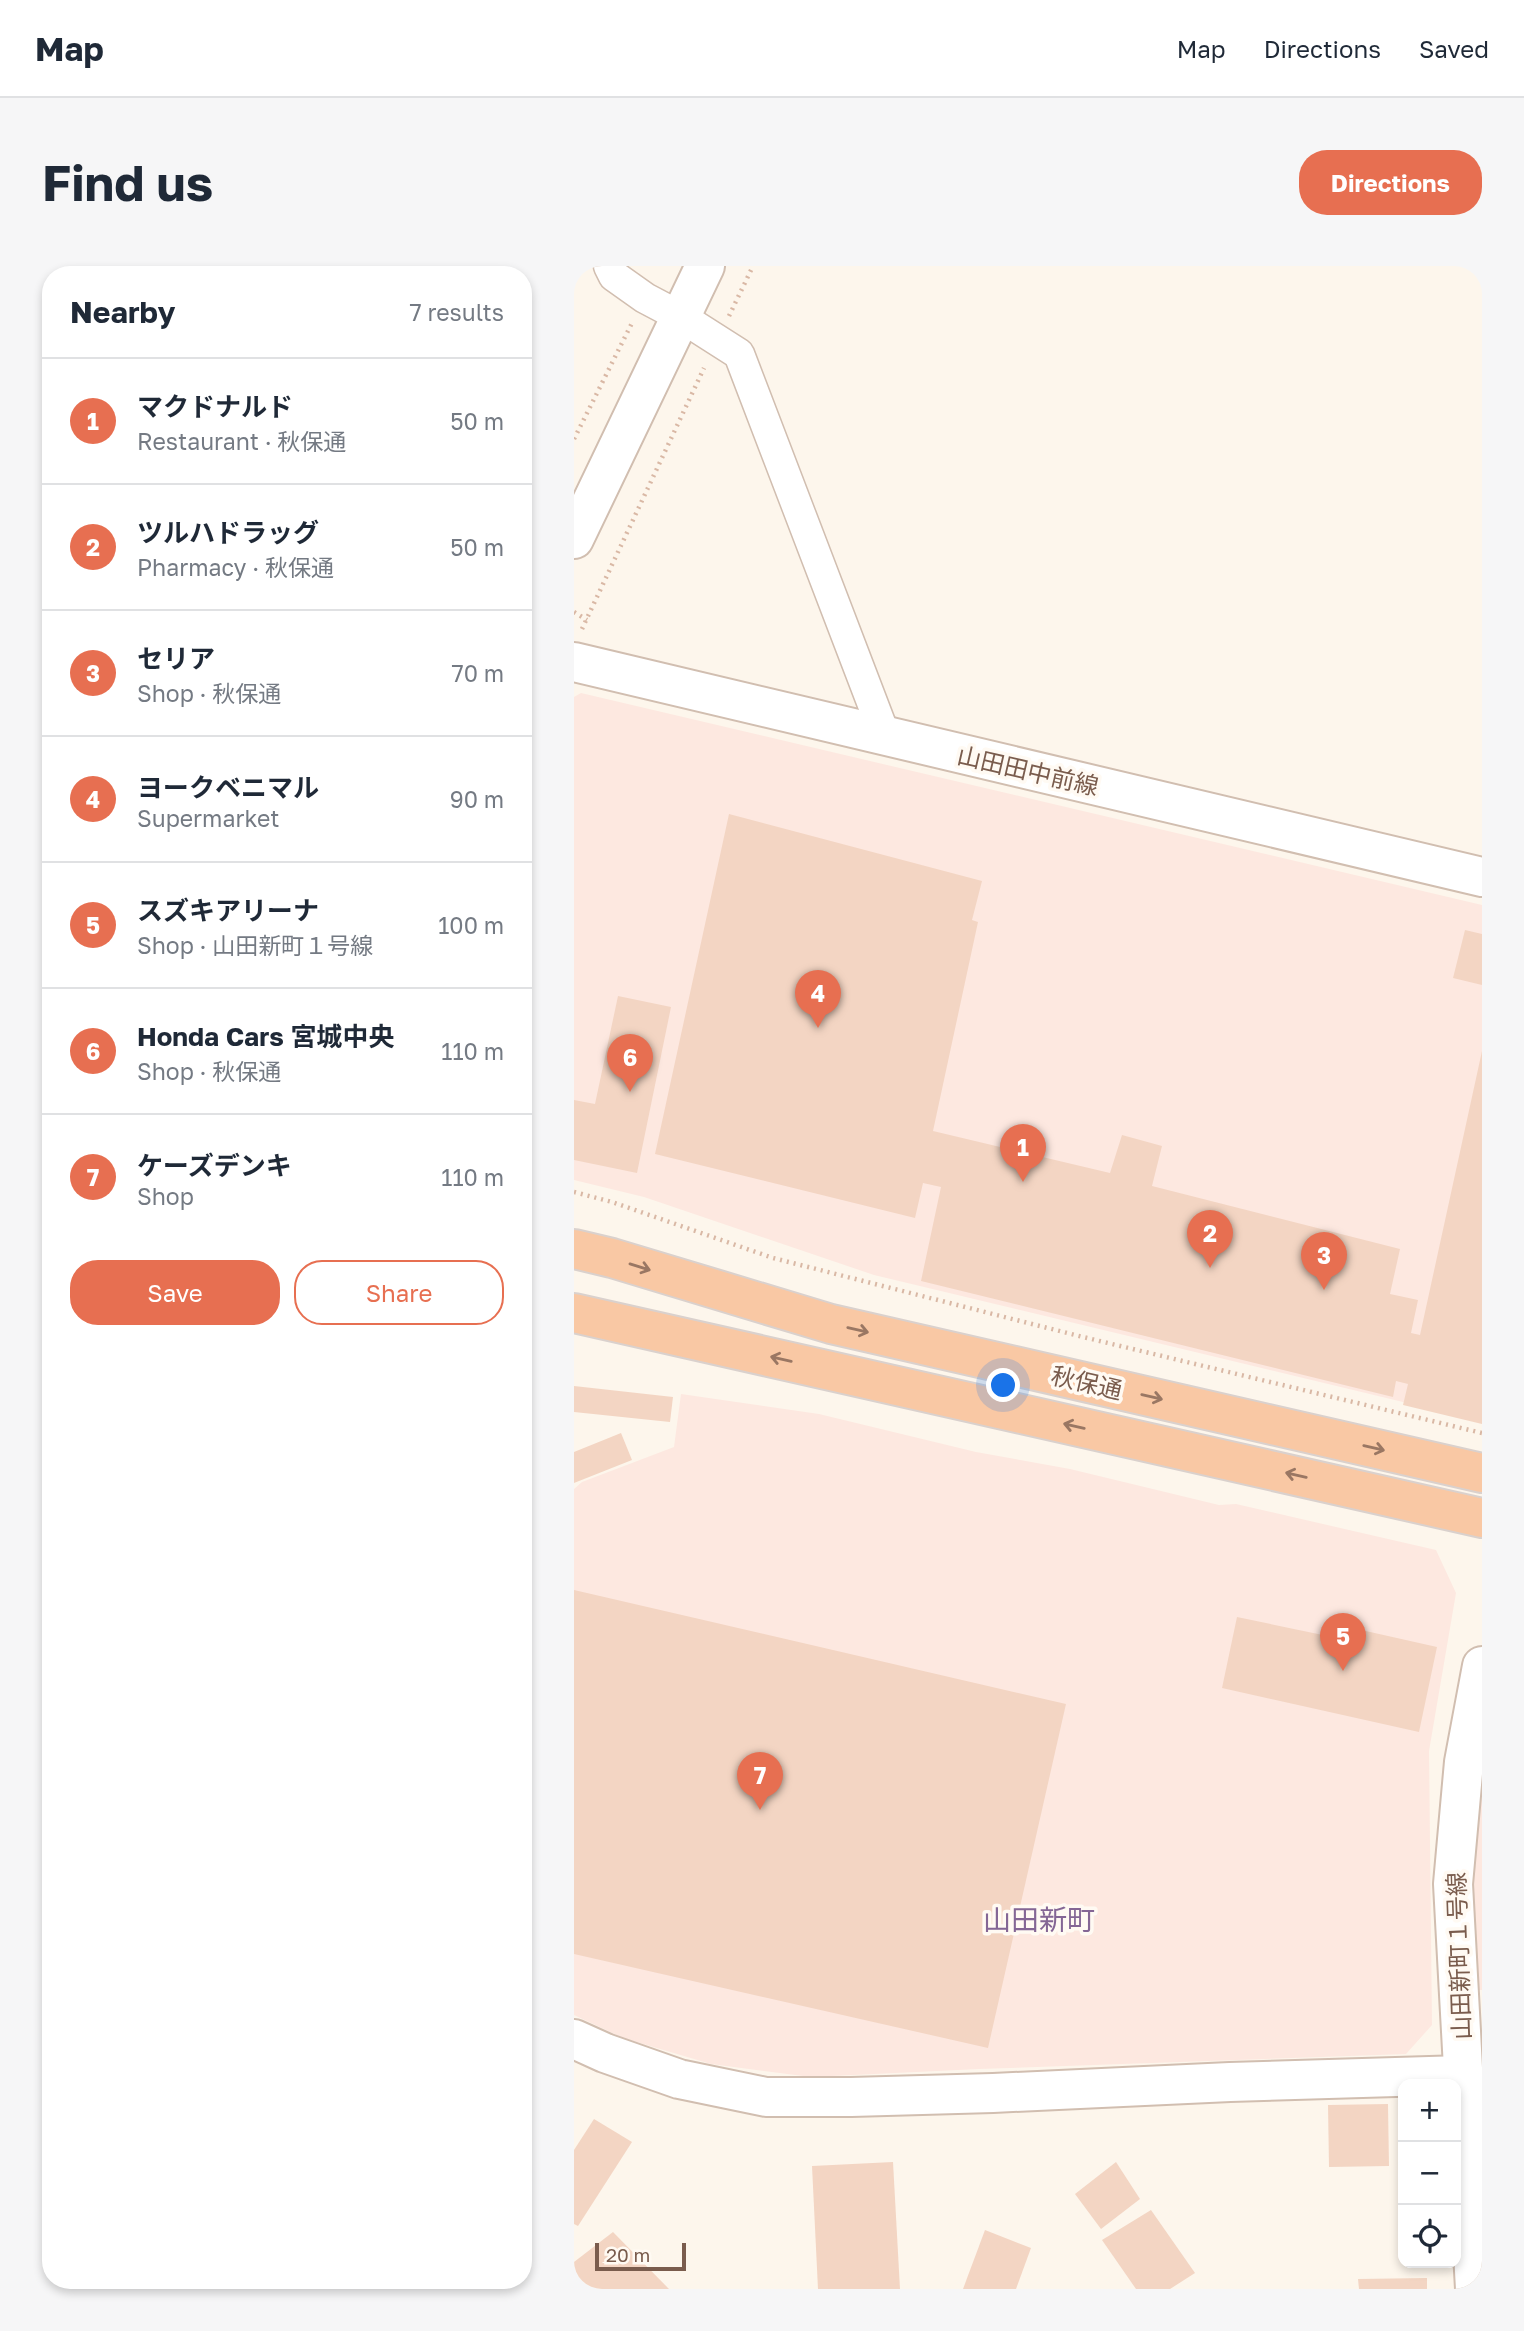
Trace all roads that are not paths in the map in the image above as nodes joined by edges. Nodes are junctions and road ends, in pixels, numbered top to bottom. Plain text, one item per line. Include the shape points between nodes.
1 (608, 266) edge
2 (705, 266) edge
3 (681, 317) junction
4 (574, 539) edge
5 (577, 647) edge
6 (885, 736) junction
7 (1482, 877) edge
8 (574, 1249) edge
9 (574, 1313) edge
10 (1482, 1473) edge
11 (1482, 1518) edge
12 (1482, 1666) edge
13 (574, 2039) edge
14 (1463, 2075) junction
15 (1475, 2289) edge

1 - 3 street via 614,276 645,298
2 - 3 street
3 - 4 street
3 - 6 street via 739,354
5 - 6 street, 山田田中前線
6 - 7 street, 山田田中前線
8 -> 10 highway, 秋保通 via 831,1324
11 -> 9 highway, 秋保通
12 - 14 street, 山田新町１号線 via 1464,1762 1452,1884
13 - 14 street via 679,2079 766,2097
14 - 15 street, 山田新町１号線

